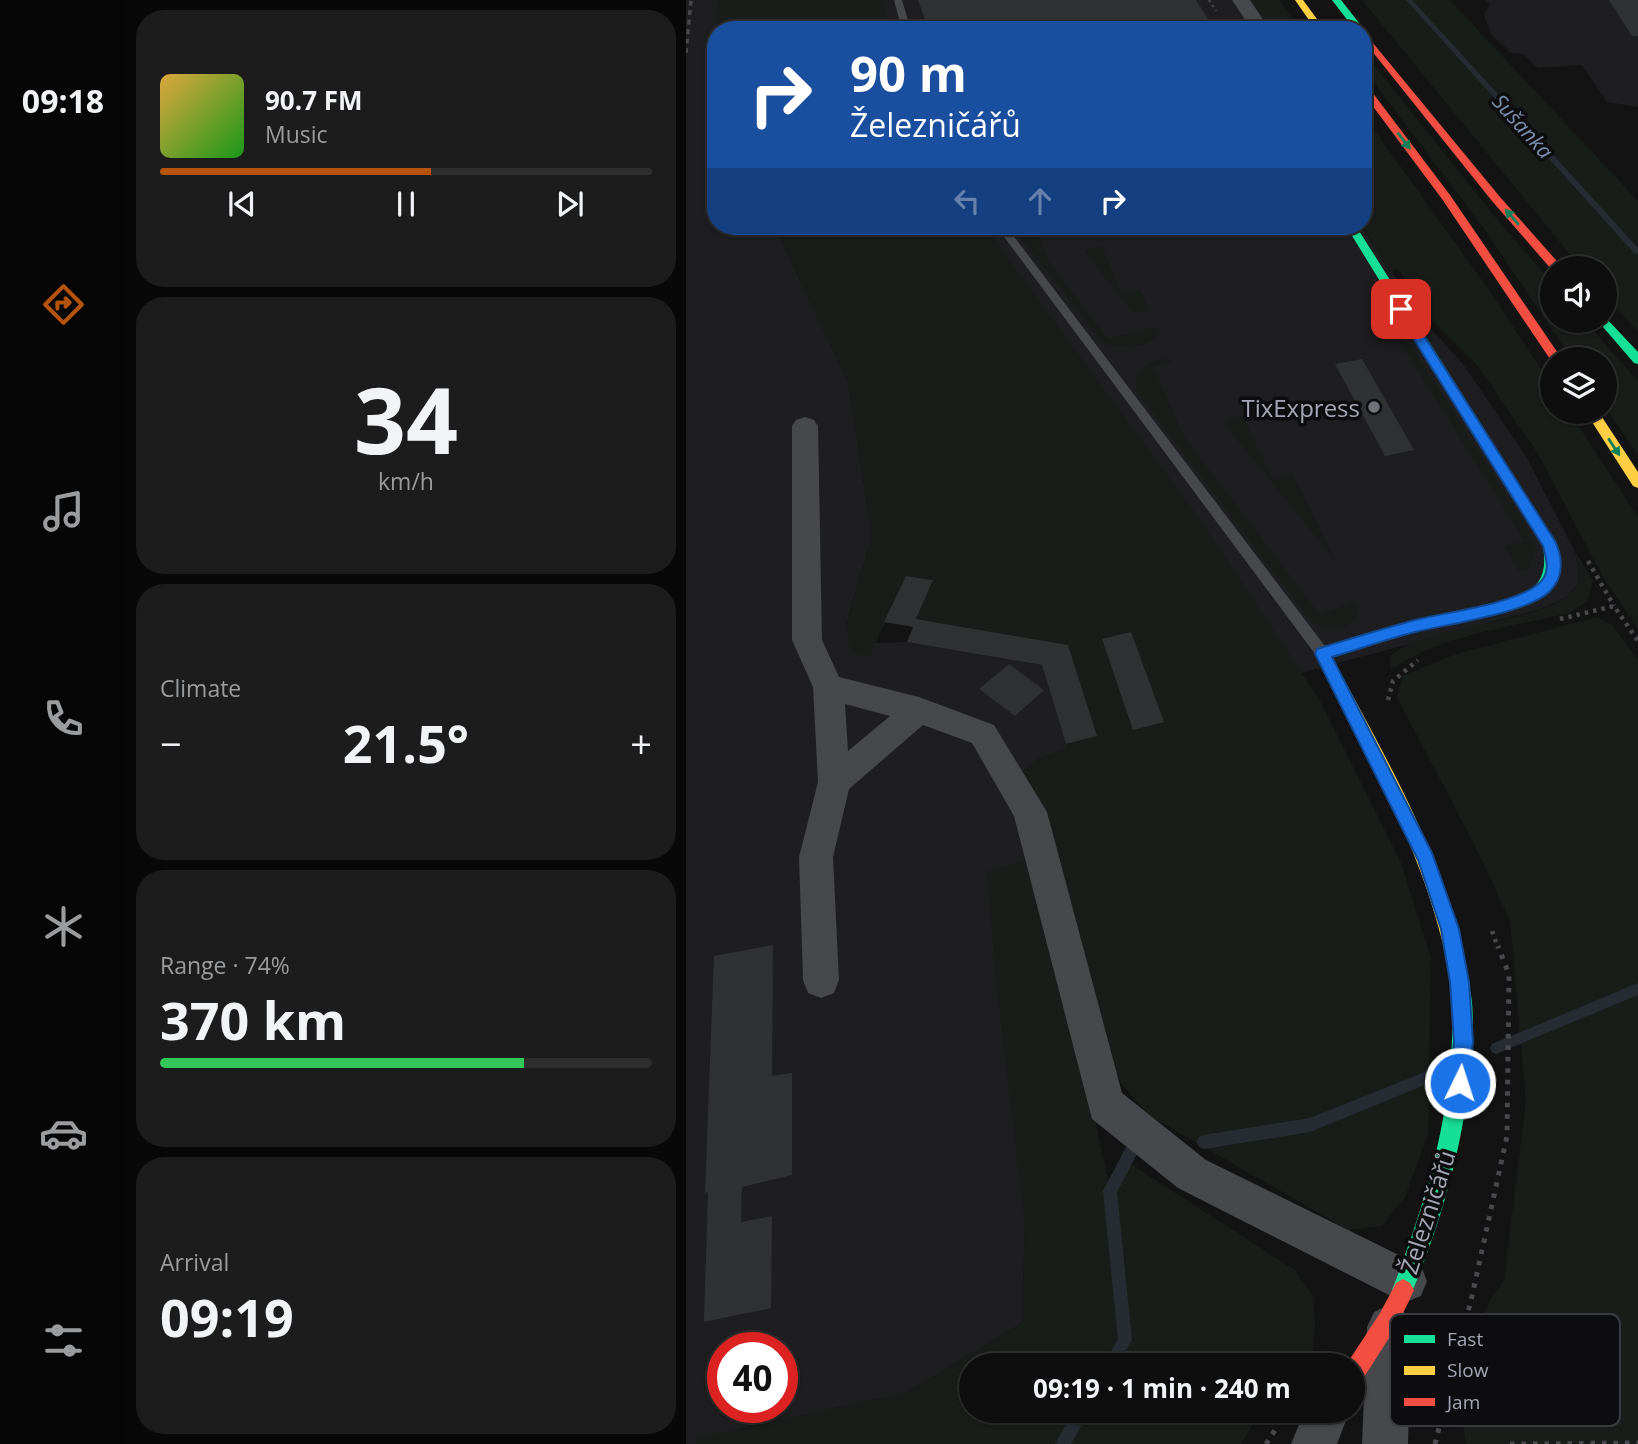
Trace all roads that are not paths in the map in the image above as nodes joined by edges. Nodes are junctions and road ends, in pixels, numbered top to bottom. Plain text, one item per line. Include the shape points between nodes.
1 (898, 0) edge
2 (1241, 0) edge
3 (1299, 0) edge
4 (1336, 0) edge
5 (904, 21) edge
6 (1255, 21) edge
7 (1314, 21) edge
8 (1353, 21) edge
9 (1372, 44) edge
10 (1372, 98) edge
11 (1008, 235) edge
12 (1357, 235) edge
13 (1546, 256) edge
14 (1614, 333) edge
15 (1548, 347) edge
16 (1638, 360) edge
17 (1599, 424) edge
18 (805, 426) dead end
19 (1638, 483) edge
20 (1322, 654) junction
21 (828, 687) junction
22 (919, 710) junction
23 (834, 782) junction
24 (821, 980) dead end
25 (1397, 1300) junction
26 (1396, 1314) edge
27 (1365, 1354) edge
28 (1390, 1384) edge
29 (1323, 1423) edge
30 (1314, 1444) edge
31 (1385, 1444) edge

1 - 5 lane
2 - 6 street
3 - 7 main road
4 - 8 main road
13 -> 9 main road
10 -> 15 main road
11 - 20 lane
12 - 20 main road via 1550,545 1555,561 1545,588 1525,600
14 - 16 main road
17 -> 19 main road
18 - 21 street via 807,640
20 - 25 main road, Železničářů via 1426,859 1450,929 1460,982 1463,1042 1458,1104 1439,1189
21 - 22 street
21 - 23 street
22 - 23 street
22 - 25 street via 983,734 1030,812 1106,1105 1192,1174
23 - 24 street via 816,858
25 - 26 street, Železničářů
25 - 27 main road, Železničářů
28 - 31 street, Železničářů
29 - 30 street

